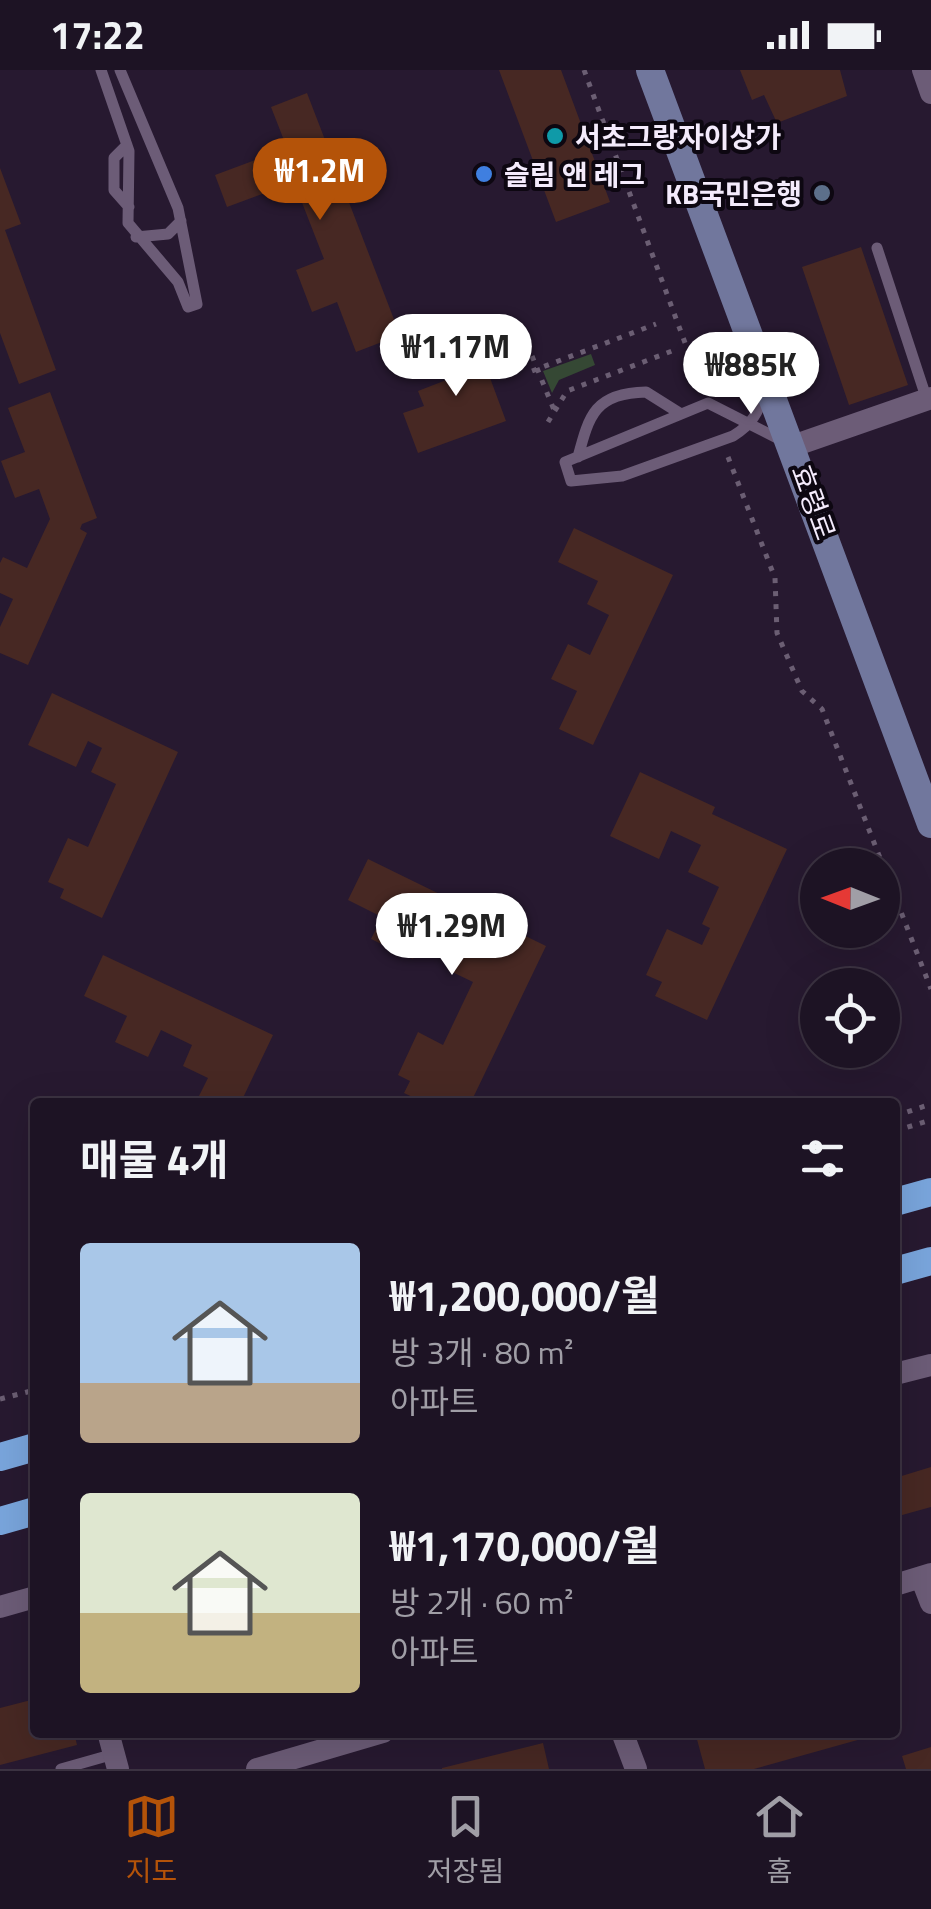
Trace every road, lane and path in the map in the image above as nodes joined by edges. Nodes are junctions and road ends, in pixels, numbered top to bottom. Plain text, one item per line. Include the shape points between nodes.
1 (101, 70) edge
2 (120, 70) edge
3 (584, 70) edge
4 (650, 70) edge
5 (923, 70) edge
6 (931, 92) edge
7 (181, 221) junction
8 (136, 236) junction
9 (877, 248) dead end
10 (656, 324) dead end
11 (686, 348) junction
12 (532, 356) dead end
13 (687, 367) dead end
14 (764, 368) junction
15 (534, 370) junction
16 (699, 381) dead end
17 (929, 399) edge
18 (554, 410) dead end
19 (681, 414) junction
20 (749, 424) junction
21 (793, 446) junction
22 (578, 457) junction
23 (732, 466) dead end
24 (931, 824) edge
25 (931, 989) edge
26 (931, 1104) edge
27 (900, 1114) edge
28 (931, 1120) edge
29 (900, 1129) edge
30 (931, 1192) edge
31 (900, 1201) edge
32 (931, 1261) edge
33 (900, 1270) edge
34 (931, 1365) edge
35 (900, 1373) edge
36 (30, 1391) edge
37 (0, 1399) edge
38 (30, 1448) edge
39 (0, 1457) edge
40 (30, 1512) edge
41 (0, 1520) edge
42 (926, 1576) edge
43 (900, 1583) edge
44 (30, 1598) edge
45 (931, 1603) edge
46 (0, 1607) edge
47 (363, 1738) edge
48 (624, 1738) edge
49 (113, 1752) edge
50 (61, 1769) edge
51 (257, 1769) edge
52 (636, 1769) edge

1 - 8 lane via 127,145 128,224
2 - 7 lane
3 - 11 path
4 - 14 main road, 효령로
5 - 6 street
7 - 8 lane via 168,234
7 - 8 lane via 197,304 188,307 178,282
9 - 17 lane
10 - 15 path
11 - 13 path
11 - 16 path
12 - 15 path
14 - 20 lane via 764,394
14 - 21 main road, 효령로
15 - 18 path
17 - 21 street
19 - 20 lane via 708,403
19 - 22 lane
19 - 22 lane via 646,392 596,407
20 - 21 lane
20 - 22 lane via 733,436 612,479 572,482 565,462
21 - 24 main road, 효령로
23 - 25 path via 775,578 778,634 799,685 822,709
26 - 27 path
28 - 29 path
30 - 31 highway
32 - 33 highway
34 - 35 street
36 - 37 path
38 - 39 highway
40 - 41 highway
42 - 43 street
42 - 45 street
44 - 46 street
47 - 51 street
48 - 52 street
49 - 50 lane

